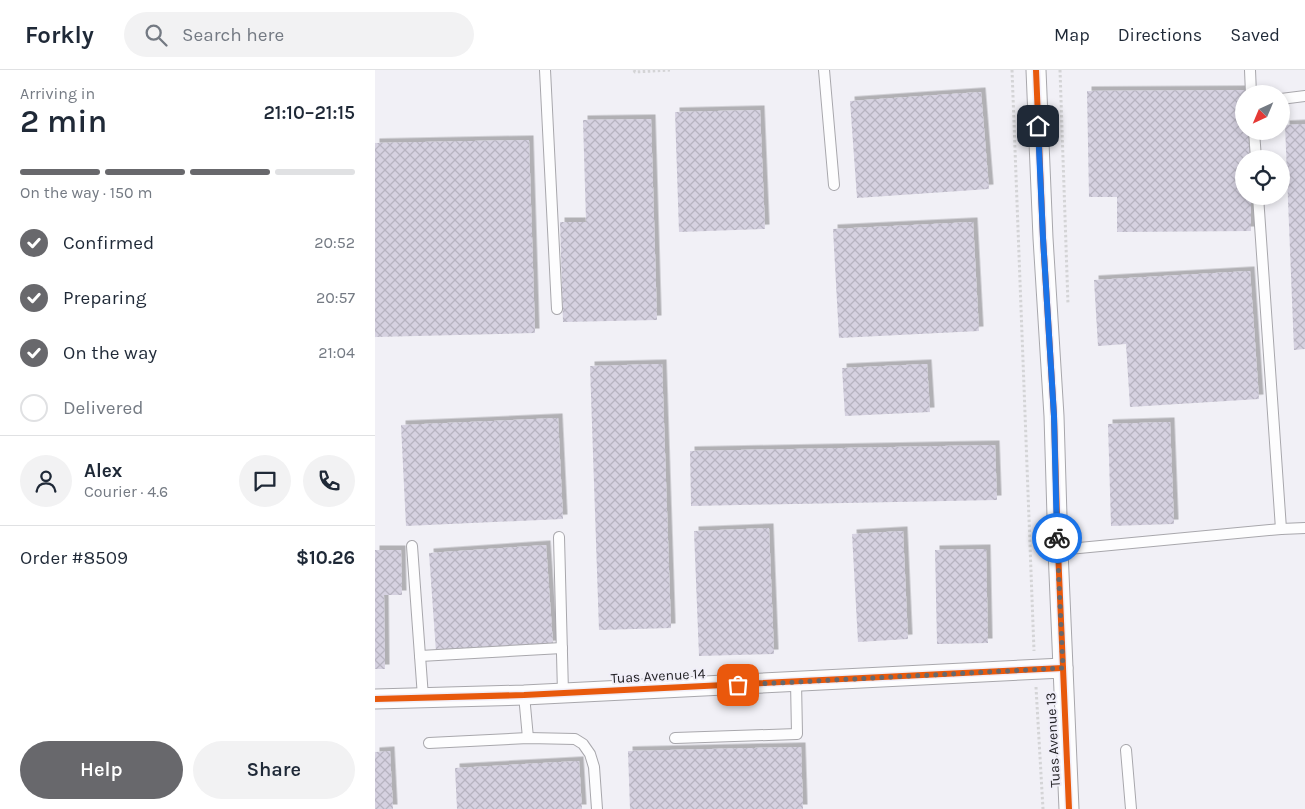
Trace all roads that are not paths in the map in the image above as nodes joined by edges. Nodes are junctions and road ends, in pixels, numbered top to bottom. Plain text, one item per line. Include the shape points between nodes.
1 (545, 70) edge
2 (824, 70) edge
3 (1036, 70) edge
4 (1250, 70) edge
5 (1251, 85) edge
6 (1305, 96) edge
7 (1290, 98) edge
8 (834, 185) dead end
9 (1259, 205) edge
10 (557, 310) dead end
11 (1305, 528) edge
12 (1281, 529) junction
13 (559, 537) dead end
14 (412, 546) dead end
15 (1057, 550) junction
16 (562, 648) junction
17 (420, 656) junction
18 (1063, 668) junction
19 (796, 682) junction
20 (563, 693) junction
21 (524, 695) junction
22 (423, 697) junction
23 (375, 699) edge
24 (528, 738) junction
25 (675, 738) dead end
26 (429, 743) dead end
27 (1126, 750) dead end
28 (597, 809) edge
29 (1069, 809) edge
30 (1131, 809) edge

1 - 10 lane
2 - 8 lane
3 - 15 street, Tuas Avenue 13 via 1054,416
4 - 5 lane
6 - 7 lane
9 - 12 lane
11 - 12 lane
12 - 15 lane
13 - 16 lane
14 - 17 lane
15 - 18 street, Tuas Avenue 13
16 - 17 lane
16 - 20 lane
17 - 22 lane
18 - 19 street, Tuas Avenue 14
18 - 29 street, Tuas Avenue 13
19 - 20 street, Tuas Avenue 14
19 - 25 lane via 797,734
20 - 21 street, Tuas Avenue 14
21 - 22 street, Tuas Avenue 14
21 - 24 lane
22 - 23 street, Tuas Avenue 14
24 - 26 lane
24 - 28 lane via 575,739 583,744 594,766
27 - 30 lane

